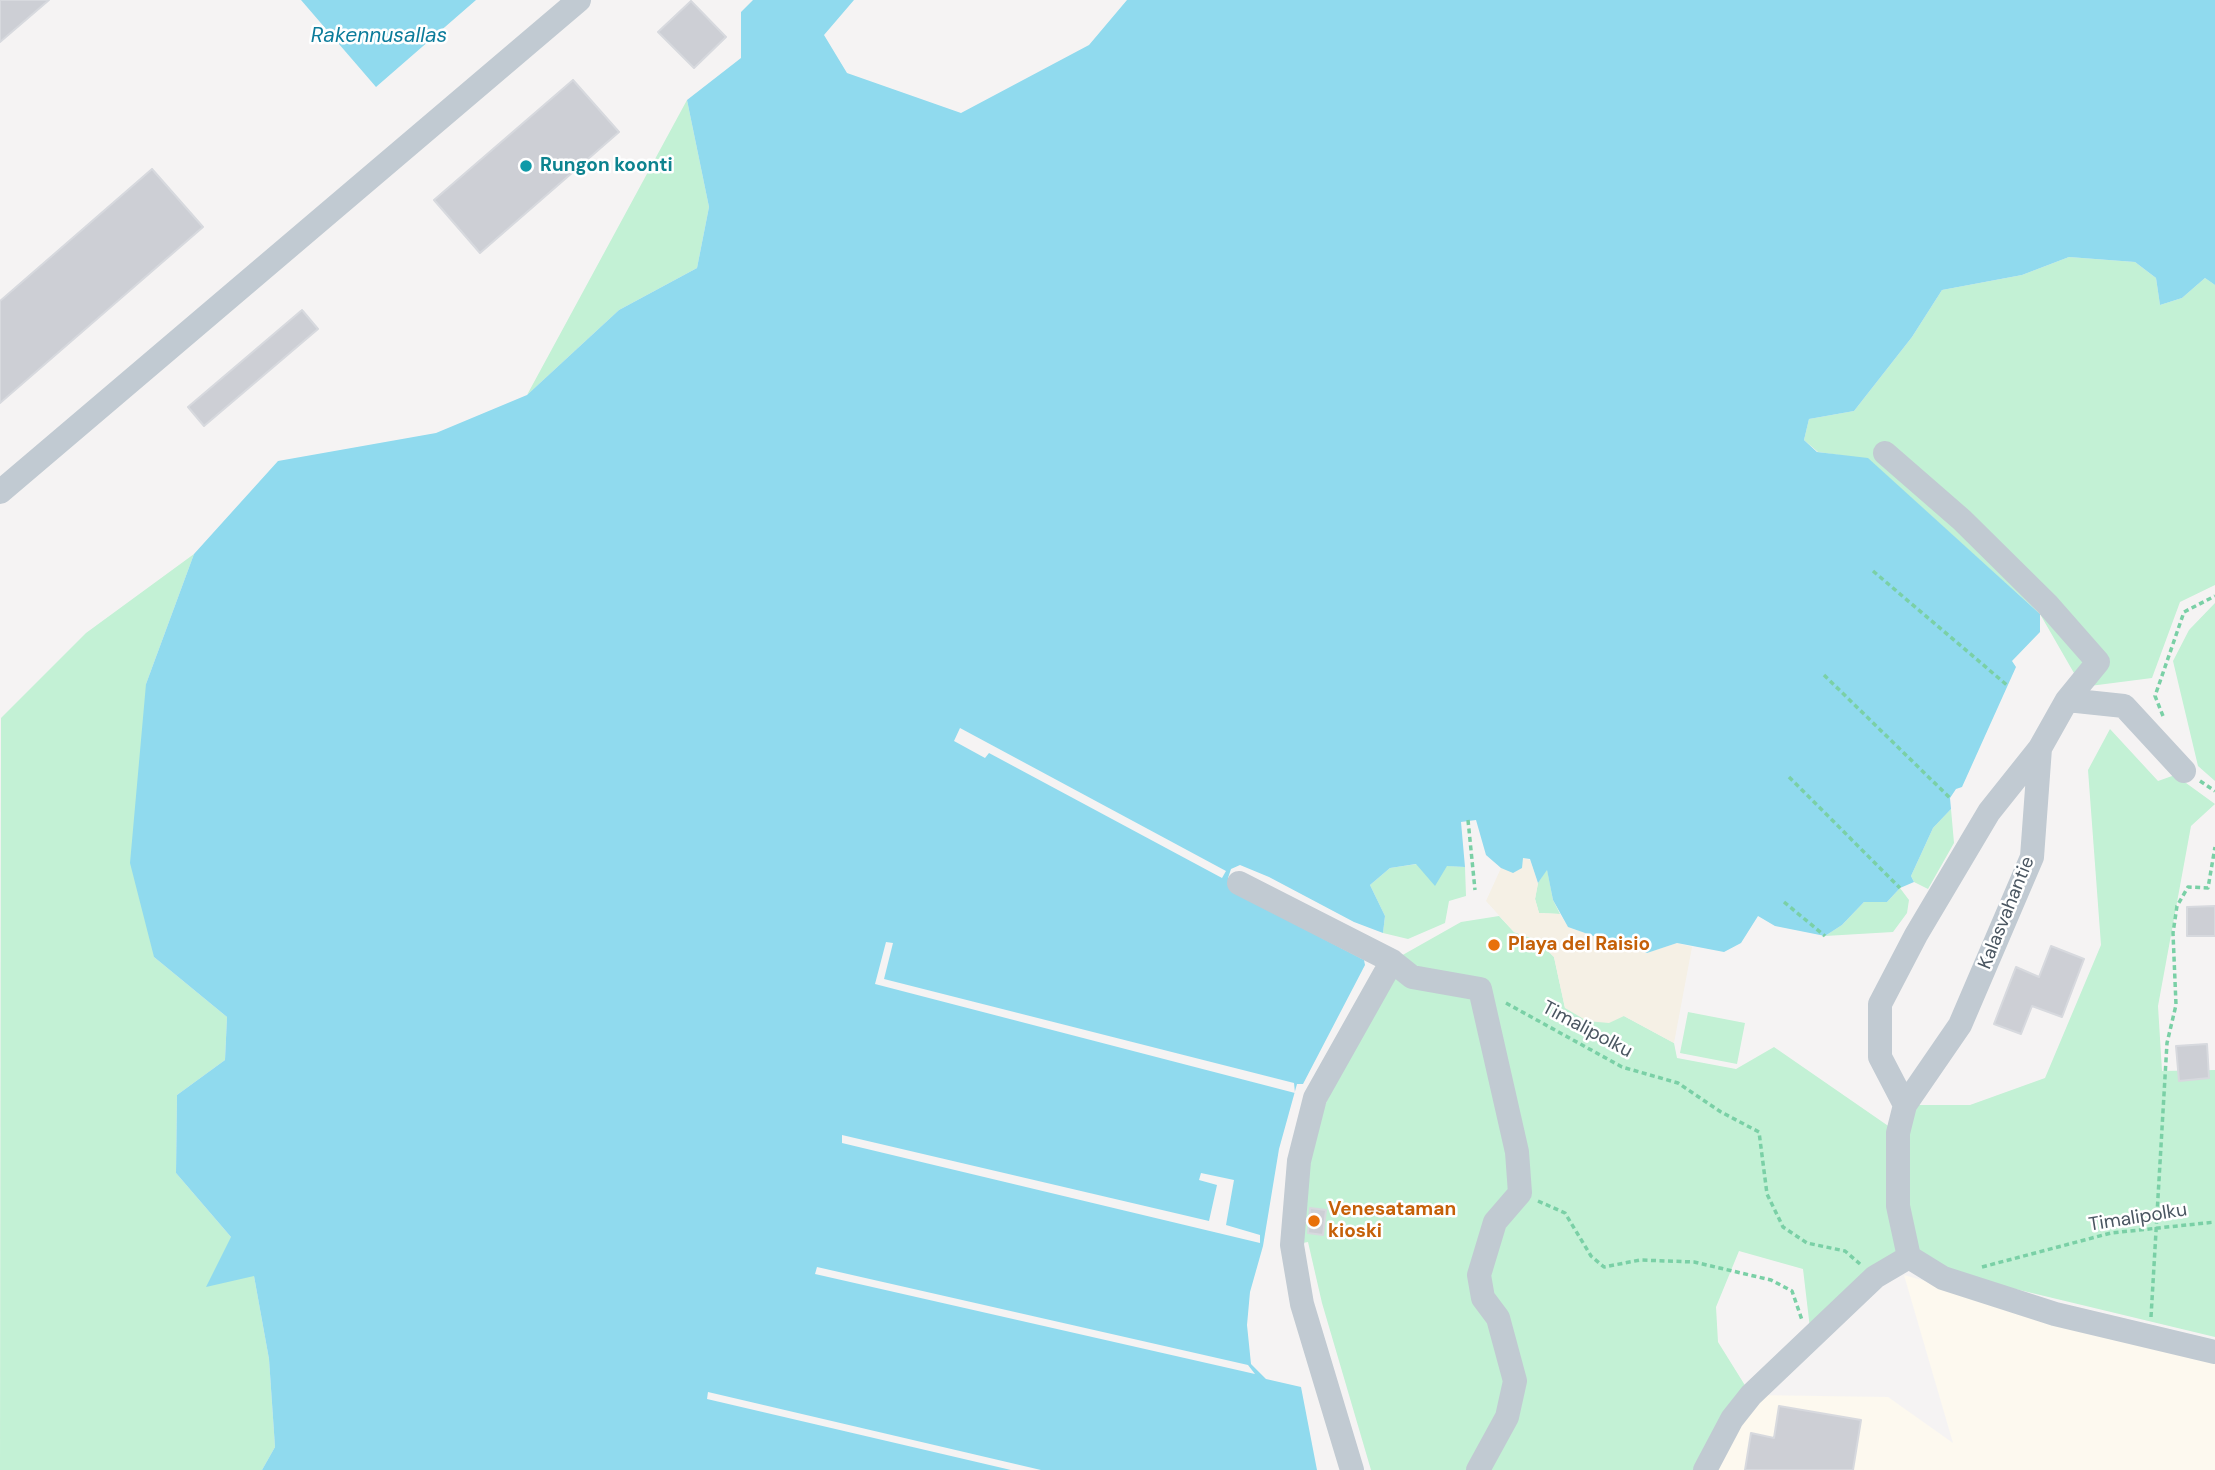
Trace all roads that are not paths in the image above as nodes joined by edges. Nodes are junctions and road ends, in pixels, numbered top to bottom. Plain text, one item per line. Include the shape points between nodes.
1 (579, 0) edge
2 (1885, 453) dead end
3 (0, 492) edge
4 (2067, 700) junction
5 (2040, 748) junction
6 (2184, 771) dead end
7 (1240, 883) dead end
8 (1392, 961) junction
9 (1905, 1105) junction
10 (1909, 1257) junction
11 (2215, 1352) edge
12 (1352, 1470) edge
13 (1478, 1470) edge
14 (1705, 1470) edge

1 - 3 street
2 - 4 street, Kalasvahantie via 2048,604 2098,662
4 - 5 street, Kalasvahantie
4 - 6 street via 2123,706
5 - 9 street, Kalasvahantie via 2032,857 1960,1025
5 - 9 street via 1989,812 1880,1004 1880,1057
7 - 8 street
8 - 12 street via 1315,1098 1299,1161 1292,1245 1302,1304
8 - 13 street via 1412,977 1480,989 1517,1152 1520,1193 1495,1222 1479,1275 1483,1298 1498,1318 1515,1381 1507,1417
9 - 10 street, Kalasvahantie via 1898,1133 1898,1206
10 - 11 street via 1943,1278 2055,1314
10 - 14 street via 1875,1278 1751,1395 1732,1419

